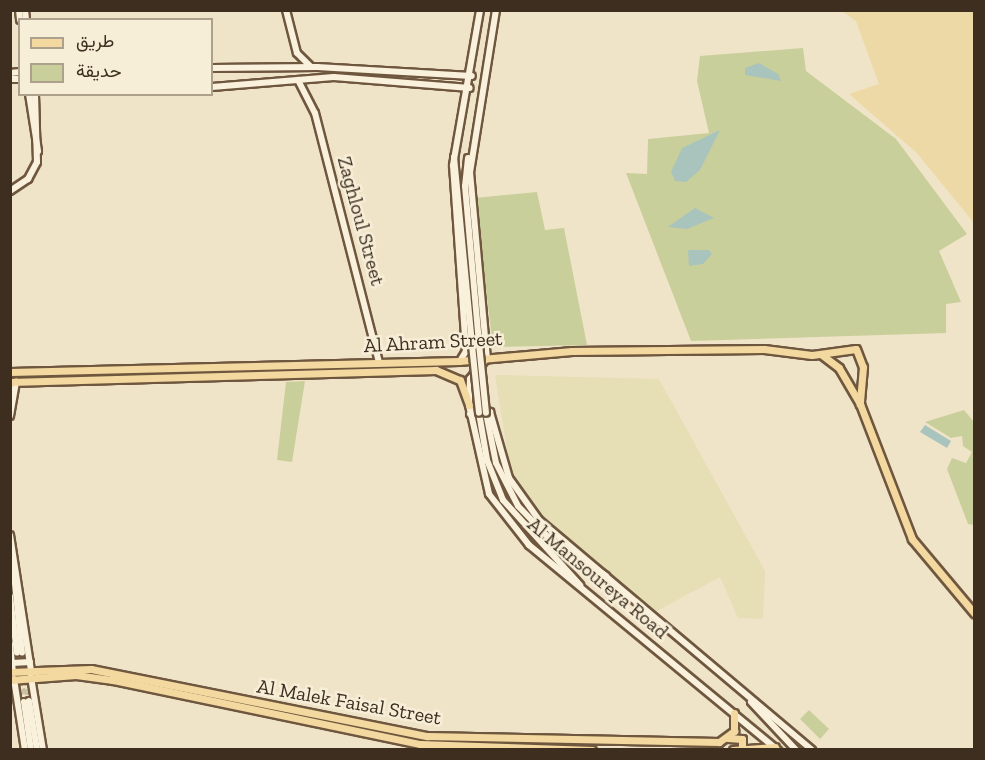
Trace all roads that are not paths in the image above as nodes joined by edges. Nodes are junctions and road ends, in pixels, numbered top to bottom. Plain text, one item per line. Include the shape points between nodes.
1 (286, 10) edge
2 (480, 10) edge
3 (496, 10) edge
4 (297, 53) junction
5 (312, 67) junction
6 (213, 68) edge
7 (288, 68) junction
8 (454, 75) junction
9 (472, 76) junction
10 (312, 78) junction
11 (298, 80) junction
12 (452, 87) junction
13 (213, 88) edge
14 (470, 88) junction
15 (308, 89) junction
16 (29, 96) edge
17 (35, 96) edge
18 (39, 151) junction
19 (471, 152) junction
20 (454, 157) junction
21 (10, 191) edge
22 (466, 351) junction
23 (486, 355) junction
24 (822, 355) junction
25 (459, 361) junction
26 (379, 362) junction
27 (247, 365) junction
28 (266, 365) junction
29 (10, 372) edge
30 (266, 375) junction
31 (246, 376) junction
32 (13, 382) edge
33 (860, 404) junction
34 (470, 405) junction
35 (470, 414) junction
36 (10, 416) edge
37 (10, 535) edge
38 (10, 541) edge
39 (609, 577) junction
40 (580, 586) junction
41 (10, 596) edge
42 (975, 613) edge
43 (10, 644) edge
44 (30, 662) junction
45 (12, 663) junction
46 (31, 674) junction
47 (12, 676) edge
48 (744, 690) junction
49 (272, 706) junction
50 (288, 713) junction
51 (734, 713) junction
52 (269, 714) junction
53 (728, 738) junction
54 (777, 748) edge
55 (742, 749) edge
56 (25, 750) edge
57 (31, 750) edge
58 (37, 750) edge
59 (43, 750) edge
60 (592, 750) edge
61 (733, 750) edge
62 (796, 750) edge
63 (812, 750) edge

1 - 4 main road
2 - 9 main road
3 - 19 main road
4 - 5 main road
4 - 7 main road
5 - 7 main road
5 - 8 main road
6 - 7 main road
8 - 9 main road
8 - 12 main road
9 - 14 main road
10 - 11 main road
10 - 12 main road
10 - 15 main road
11 - 13 main road
11 - 15 main road
12 - 14 main road
14 - 20 main road
15 - 26 main road, Zaghloul Street
16 - 18 main road
17 - 18 main road
18 - 21 main road via 31,175
19 - 23 main road
19 - 39 main road, bridge via 465,186 488,429 496,463 513,499 535,526
20 - 22 main road
20 - 40 main road, bridge via 487,460 514,516 575,574
22 - 23 main road via 474,356
22 - 25 main road
23 - 24 main road, Al Ahram Street via 741,350
23 - 25 main road, Al Ahram Street
23 - 34 main road, Al Mansoureya Road via 470,379
24 - 33 main road via 839,368
24 - 33 main road, Al Ahram Street via 856,349 863,367
25 - 26 main road, Al Ahram Street
26 - 28 main road, Al Ahram Street
27 - 28 main road, Al Ahram Street
27 - 29 main road, Al Ahram Street
27 - 31 main road
28 - 30 main road
30 - 31 main road, Al Ahram Street
30 - 34 main road, Al Ahram Street via 446,371 465,386
31 - 32 main road, Al Ahram Street
32 - 36 main road
33 - 42 main road via 908,533 930,567
34 - 35 main road, Al Mansoureya Road
35 - 39 main road via 478,408 490,412 505,468 526,506
35 - 40 main road, Al Mansoureya Road via 494,502 519,535
37 - 44 main road
38 - 41 main road via 20,653
39 - 48 main road
40 - 51 main road, Al Mansoureya Road
43 - 45 main road
44 - 45 main road
44 - 46 main road
45 - 47 main road
46 - 47 main road, Al Malek Faisal Street
46 - 49 main road, Al Malek Faisal Street via 91,669
46 - 52 main road, Al Malek Faisal Street via 90,676
46 - 59 main road
47 - 56 main road
48 - 62 main road
48 - 63 main road
49 - 50 main road, Al Malek Faisal Street
49 - 52 main road
50 - 52 main road, Al Malek Faisal Street
50 - 53 main road, Al Malek Faisal Street via 427,736 678,743
50 - 60 main road, Al Malek Faisal Street via 420,744
51 - 53 main road via 735,726
51 - 54 main road, Al Mansoureya Road
53 - 55 main road via 742,739
54 - 55 main road
55 - 61 main road
57 - 58 main road via 26,702

